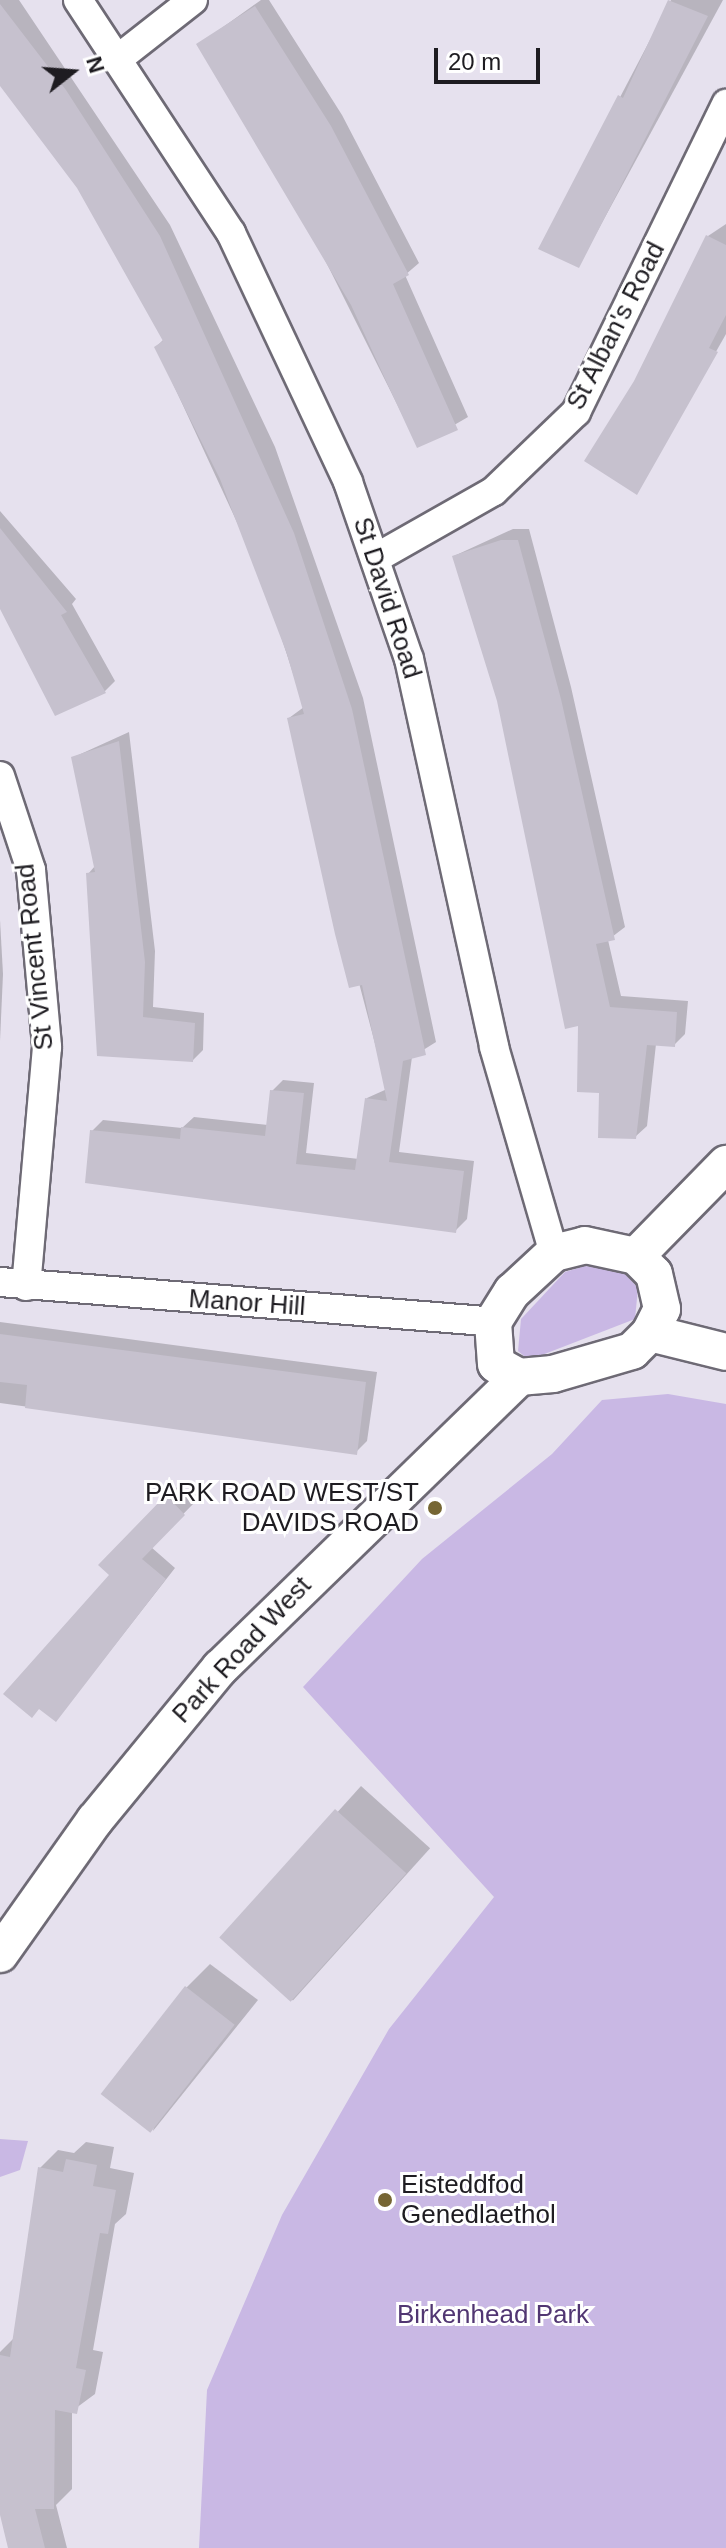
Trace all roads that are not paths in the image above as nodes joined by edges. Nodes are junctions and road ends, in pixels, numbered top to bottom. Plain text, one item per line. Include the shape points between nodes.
1 (78, 0) edge
2 (193, 0) edge
3 (119, 58) junction
4 (726, 104) edge
5 (376, 558) junction
6 (0, 776) edge
7 (726, 1164) edge
8 (554, 1253) junction
9 (636, 1256) junction
10 (13, 1284) edge
11 (493, 1322) junction
12 (650, 1333) junction
13 (726, 1352) edge
14 (519, 1377) junction
15 (0, 1954) edge

1 - 3 street, St David Road
2 - 3 street
3 - 5 street, St David Road via 270,307
4 - 5 street, St Alban's Road via 576,412 494,491
5 - 8 street, St David Road via 409,659 494,1047
6 - 10 street, St Vincent Road via 31,870 47,1047
7 - 9 street
8 - 9 street via 585,1245
8 - 11 street
9 - 12 street via 654,1274 662,1309
10 - 11 street, Manor Hill
11 - 14 street via 496,1364
12 - 13 street
12 - 14 street via 632,1351
14 - 15 street, Park Road West via 220,1668 95,1820

